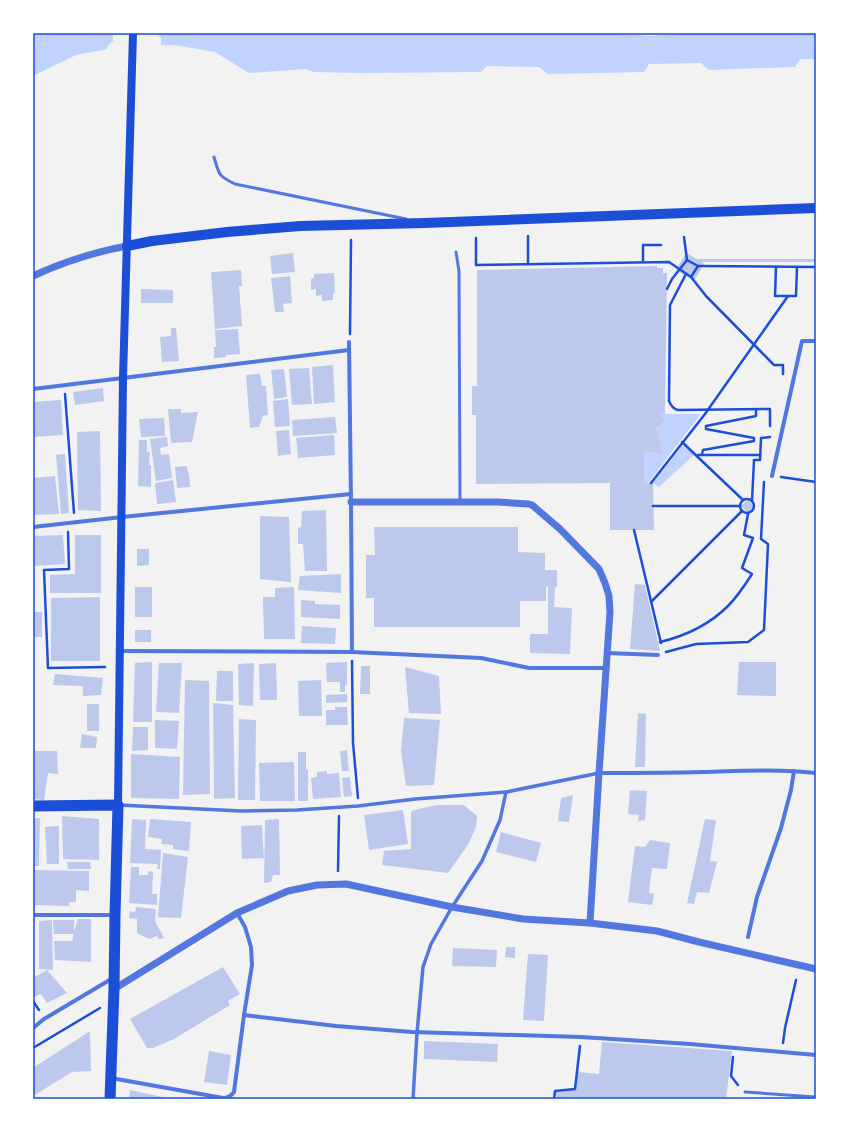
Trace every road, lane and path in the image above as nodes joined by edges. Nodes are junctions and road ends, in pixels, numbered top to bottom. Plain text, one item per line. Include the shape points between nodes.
1 (133, 33) edge
2 (214, 157) dead end
3 (816, 208) edge
4 (425, 223) junction
5 (528, 236) dead end
6 (684, 237) dead end
7 (476, 238) dead end
8 (351, 240) dead end
9 (816, 241) edge
10 (660, 245) dead end
11 (127, 246) junction
12 (456, 252) dead end
13 (687, 260) junction
14 (643, 262) junction
15 (528, 264) junction
16 (698, 266) junction
17 (776, 267) junction
18 (797, 267) junction
19 (680, 270) junction
20 (686, 274) junction
21 (33, 276) edge
22 (691, 277) junction
23 (667, 289) dead end
24 (788, 296) junction
25 (816, 341) edge
26 (349, 342) joint
27 (754, 344) junction
28 (349, 350) junction
29 (783, 373) dead end
30 (123, 378) junction
31 (64, 385) junction
32 (33, 390) edge
33 (756, 409) junction
34 (708, 410) junction
35 (770, 426) dead end
36 (780, 436) junction
37 (682, 442) junction
38 (702, 454) junction
39 (696, 455) junction
40 (760, 455) junction
41 (772, 476) junction
42 (816, 482) edge
43 (651, 483) dead end
44 (351, 494) junction
45 (743, 500) junction
46 (752, 501) junction
47 (352, 502) junction
48 (460, 502) junction
49 (654, 506) dead end
50 (740, 506) junction
51 (742, 511) junction
52 (748, 514) junction
53 (122, 517) junction
54 (75, 522) junction
55 (68, 523) junction
56 (33, 527) edge
57 (634, 530) dead end
58 (651, 602) junction
59 (660, 642) junction
60 (120, 652) junction
61 (352, 652) junction
62 (607, 653) junction
63 (660, 654) junction
64 (105, 668) dead end
65 (606, 668) junction
66 (794, 771) junction
67 (599, 773) junction
68 (816, 773) edge
69 (506, 792) junction
70 (118, 805) junction
71 (33, 806) edge
72 (358, 806) junction
73 (340, 807) junction
74 (338, 871) dead end
75 (452, 907) junction
76 (237, 913) junction
77 (115, 914) junction
78 (33, 915) edge
79 (590, 923) junction
80 (748, 937) dead end
81 (816, 969) edge
82 (115, 977) junction
83 (796, 980) dead end
84 (114, 989) junction
85 (102, 1006) dead end
86 (244, 1015) junction
87 (33, 1028) edge
88 (417, 1033) junction
89 (581, 1037) junction
90 (33, 1048) edge
91 (734, 1048) junction
92 (782, 1053) junction
93 (816, 1055) edge
94 (731, 1076) dead end
95 (110, 1078) junction
96 (745, 1092) dead end
97 (226, 1098) edge
98 (110, 1099) edge
99 (413, 1099) edge
100 (554, 1099) edge
101 (815, 1099) edge

1 - 11 main road
2 - 4 lane via 219,174 235,184
3 - 4 main road
4 - 11 main road via 300,226 227,232
5 - 15 path
6 - 13 path
7 - 15 path via 476,265
8 - 26 path
9 - 18 path via 816,268
10 - 14 path via 643,245
11 - 21 street via 101,251
11 - 30 main road
12 - 48 lane via 459,271
13 - 16 path
13 - 19 path
14 - 15 path
14 - 19 path via 669,262
16 - 17 path
16 - 22 path
17 - 18 path
17 - 24 path via 775,296
18 - 24 path via 796,296
19 - 20 path
19 - 23 path
20 - 22 path
20 - 34 path via 670,305 669,401 674,409 678,410
22 - 27 path via 706,296
24 - 27 path
25 - 36 street via 802,340
26 - 28 street
27 - 29 path via 774,365 783,365
27 - 34 path
28 - 30 street
28 - 44 street
30 - 31 street
30 - 53 main road
31 - 32 street
31 - 54 path
33 - 34 path
33 - 35 path via 770,409
33 - 38 path via 756,416 706,426 706,429 754,438 754,441 703,450
34 - 37 path
36 - 40 path via 761,438
36 - 41 street
37 - 39 path
37 - 43 path
38 - 39 path
38 - 40 path
39 - 45 path
40 - 46 path via 760,460 754,460
41 - 42 path
41 - 63 path via 764,482 761,539 768,544 764,630 748,642 696,644
44 - 47 street
44 - 53 street
45 - 46 path
45 - 50 path
46 - 52 path via 755,505 754,510
47 - 48 street
47 - 61 street
48 - 62 street via 532,505 577,546 599,569 609,596
49 - 50 path
50 - 51 path
51 - 52 path
51 - 58 path
52 - 59 path via 744,536 753,538 742,568 752,574 744,586 728,606 711,620 678,637
53 - 54 street
53 - 60 main road
54 - 55 street
55 - 56 street
55 - 64 path via 69,569 44,570 48,668
57 - 58 path
58 - 59 path
59 - 63 path
60 - 61 street
60 - 70 main road
61 - 65 street via 482,658 529,668
61 - 72 path via 353,743
62 - 63 street
62 - 65 street
65 - 67 street
66 - 67 street
66 - 68 street
66 - 80 street via 781,828 757,897
67 - 69 street
67 - 79 street
69 - 72 street via 415,798
69 - 75 street via 500,820 482,861
70 - 71 highway
70 - 73 street via 241,811
70 - 77 highway
72 - 73 street
73 - 74 path
75 - 76 street via 346,884 317,885 288,891
75 - 79 street via 523,919
75 - 88 street via 431,944 423,967
76 - 84 street
76 - 86 street via 245,927 251,948 252,965
77 - 78 street
77 - 82 highway
79 - 81 street via 657,931
82 - 84 highway
82 - 87 street
83 - 92 path
84 - 95 highway
85 - 90 path
86 - 88 street
86 - 97 street via 234,1092
88 - 89 street
88 - 99 street
89 - 91 street
89 - 100 path via 575,1089 554,1091
91 - 92 street
91 - 94 path
92 - 93 street
95 - 97 street
95 - 98 highway
96 - 101 lane

